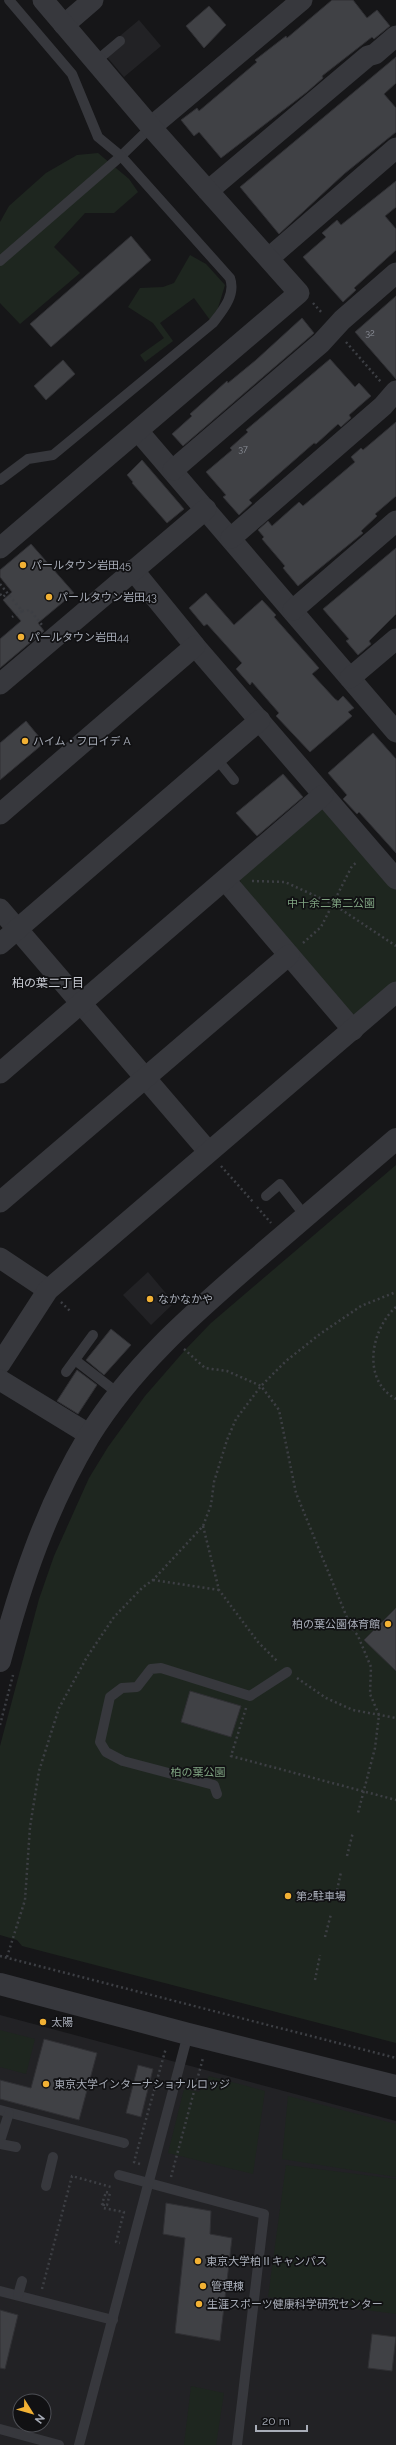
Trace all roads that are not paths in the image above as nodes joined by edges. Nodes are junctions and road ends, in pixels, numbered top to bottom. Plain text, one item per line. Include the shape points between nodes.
1 (9, 0) edge
2 (43, 0) edge
3 (93, 0) edge
4 (302, 0) edge
5 (64, 25) junction
6 (396, 36) edge
7 (120, 41) dead end
8 (96, 62) junction
9 (151, 127) junction
10 (396, 148) edge
11 (121, 156) junction
12 (208, 191) junction
13 (269, 258) junction
14 (0, 261) edge
15 (396, 273) edge
16 (389, 387) edge
17 (138, 430) junction
18 (173, 470) junction
19 (0, 480) edge
20 (206, 509) junction
21 (396, 521) edge
22 (231, 538) junction
23 (0, 548) edge
24 (133, 570) junction
25 (293, 610) junction
26 (396, 639) edge
27 (195, 646) junction
28 (5, 674) edge
29 (350, 678) junction
30 (260, 720) junction
31 (396, 732) edge
32 (216, 758) junction
33 (234, 780) dead end
34 (323, 795) junction
35 (0, 814) edge
36 (396, 879) edge
37 (225, 880) junction
38 (0, 908) edge
39 (17, 929) junction
40 (0, 944) edge
41 (294, 951) junction
42 (396, 992) edge
43 (81, 1003) junction
44 (353, 1030) junction
45 (0, 1073) edge
46 (144, 1077) junction
47 (396, 1139) edge
48 (208, 1151) junction
49 (266, 1196) dead end
50 (0, 1202) edge
51 (306, 1216) junction
52 (0, 1258) edge
53 (48, 1290) junction
54 (93, 1335) dead end
55 (75, 1360) junction
56 (0, 1364) edge
57 (66, 1372) dead end
58 (0, 1380) edge
59 (119, 1394) junction
60 (90, 1436) junction
61 (7, 1666) edge
62 (287, 1672) road end
63 (217, 1794) dead end
64 (0, 1984) edge
65 (188, 2034) junction
66 (396, 2086) edge
67 (4, 2111) edge
68 (0, 2142) edge
69 (124, 2143) dead end
70 (16, 2147) dead end
71 (53, 2157) dead end
72 (119, 2175) dead end
73 (150, 2182) junction
74 (46, 2186) dead end
75 (22, 2281) dead end
76 (0, 2291) edge
77 (18, 2296) junction
78 (113, 2320) junction
79 (0, 2429) edge
80 (59, 2445) edge
81 (79, 2445) edge
82 (238, 2445) edge

1 - 11 lane via 72,74 98,137
2 - 5 street
3 - 5 street
4 - 9 street
5 - 8 street
6 - 12 street via 368,56
7 - 8 lane
8 - 9 street
9 - 11 lane
9 - 12 street
10 - 13 street
11 - 14 lane
11 - 19 lane via 230,278 233,286 226,306 213,323 53,455 28,460
12 - 13 street
13 - 17 street via 299,293
15 - 18 street via 342,320 321,343
16 - 22 street via 383,406
17 - 18 street
17 - 23 street
18 - 20 street
20 - 22 street
20 - 24 street
21 - 25 street
22 - 25 street
24 - 27 street
24 - 28 street
25 - 29 street
26 - 29 street
27 - 30 street
27 - 35 street
29 - 31 street
30 - 32 street
30 - 34 street
32 - 33 lane
32 - 39 street
34 - 36 street
34 - 37 street
37 - 41 street
37 - 43 street
38 - 39 street
39 - 40 street
39 - 43 street
41 - 44 street
41 - 46 street
42 - 44 street
43 - 45 street
43 - 46 street
44 - 48 street
46 - 48 street
46 - 50 street
47 - 51 street
48 - 53 street
49 - 51 lane via 280,1184
51 - 59 street via 170,1334
52 - 53 street
53 - 56 street
54 - 55 lane
55 - 57 lane
55 - 59 lane
58 - 60 street via 21,1388
59 - 60 street
60 - 61 street via 66,1478 18,1594
62 - 63 lane via 250,1696 161,1668 151,1669 137,1687 122,1688 110,1697 100,1742 106,1752 123,1761 214,1785
64 - 65 street
65 - 66 street
65 - 73 lane
67 - 68 lane
67 - 69 lane
68 - 70 lane
71 - 74 lane
72 - 73 lane
73 - 78 lane
73 - 82 lane via 264,2214
75 - 77 lane
76 - 77 lane
77 - 78 lane
78 - 81 lane
79 - 80 lane

